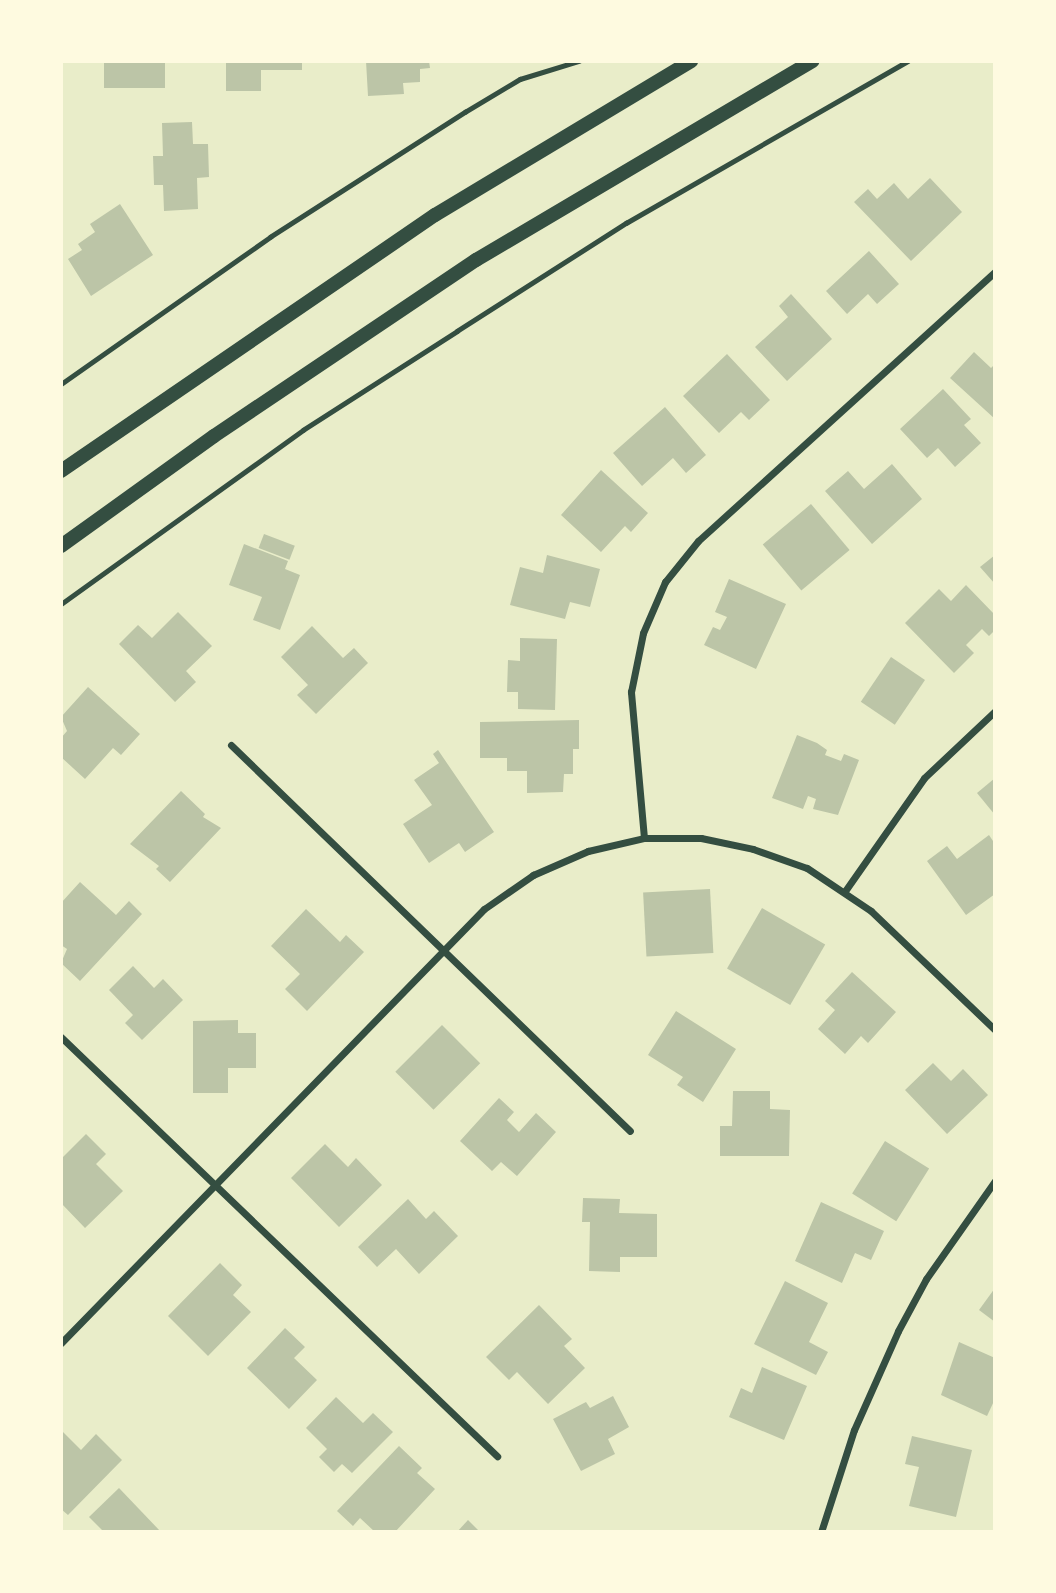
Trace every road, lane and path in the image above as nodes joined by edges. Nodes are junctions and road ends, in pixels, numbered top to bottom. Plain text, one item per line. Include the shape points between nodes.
1 (579, 61) edge
2 (691, 61) edge
3 (812, 61) edge
4 (908, 61) edge
5 (995, 272) edge
6 (61, 384) edge
7 (61, 471) edge
8 (61, 546) edge
9 (61, 604) edge
10 (995, 711) edge
11 (231, 745) dead end
12 (644, 838) junction
13 (845, 891) junction
14 (442, 949) junction
15 (995, 1030) edge
16 (61, 1037) edge
17 (630, 1130) dead end
18 (995, 1181) edge
19 (214, 1185) junction
20 (61, 1343) edge
21 (497, 1456) dead end
22 (821, 1532) edge

1 - 6 path via 520,79 465,111 229,265
2 - 7 main road via 435,215
3 - 8 main road via 476,260 214,436
4 - 9 path via 626,223 479,316 303,430
5 - 12 street via 698,541 665,582 643,633 631,692
10 - 13 street via 924,778
11 - 14 street
12 - 13 street via 701,838 753,849 807,868
12 - 14 street via 588,851 533,875 501,896
13 - 15 street
14 - 17 street
14 - 19 street
16 - 19 street
18 - 22 street via 926,1279 898,1331 854,1430
19 - 20 street
19 - 21 street

